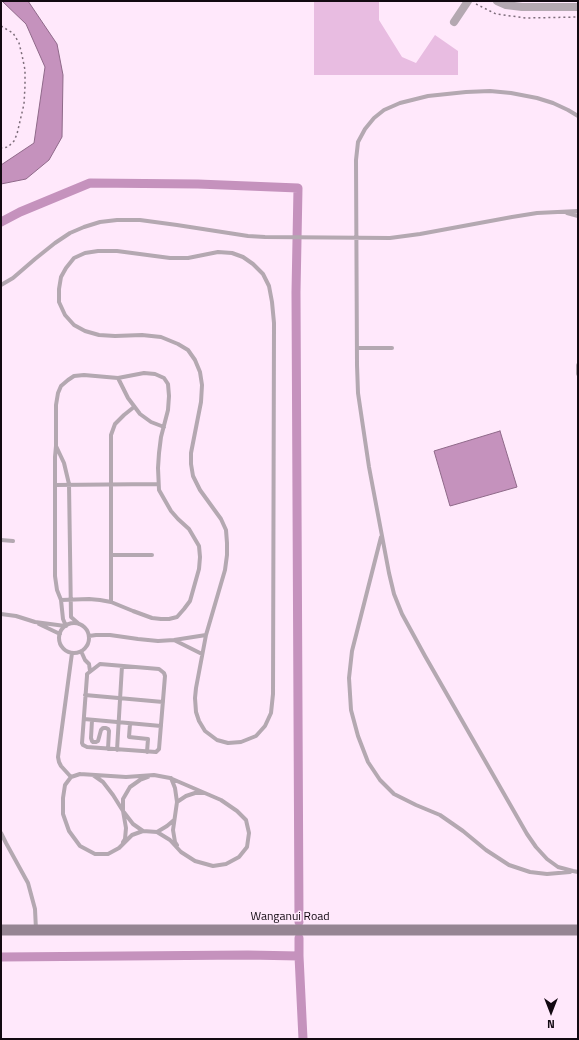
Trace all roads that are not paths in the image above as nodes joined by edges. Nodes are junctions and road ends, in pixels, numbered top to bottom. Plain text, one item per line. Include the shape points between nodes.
1 (468, 1) edge
2 (497, 1) edge
3 (578, 7) edge
4 (454, 22) dead end
5 (578, 116) edge
6 (578, 211) edge
7 (562, 212) junction
8 (578, 216) edge
9 (356, 237) junction
10 (1, 286) edge
11 (357, 348) junction
12 (392, 348) dead end
13 (578, 365) edge
14 (578, 374) edge
15 (118, 378) junction
16 (134, 407) junction
17 (164, 427) junction
18 (56, 446) junction
19 (69, 484) junction
20 (111, 484) junction
21 (158, 484) junction
22 (55, 485) junction
23 (382, 535) junction
24 (1, 540) edge
25 (13, 541) dead end
26 (111, 555) junction
27 (152, 555) dead end
28 (61, 600) junction
29 (70, 600) junction
30 (111, 602) junction
31 (1, 614) edge
32 (35, 622) junction
33 (79, 624) junction
34 (66, 626) junction
35 (60, 634) junction
36 (206, 635) junction
37 (89, 636) junction
38 (174, 640) junction
39 (82, 651) junction
40 (72, 653) junction
41 (202, 654) junction
42 (122, 666) junction
43 (90, 671) junction
44 (85, 695) junction
45 (120, 698) junction
46 (163, 702) junction
47 (84, 720) junction
48 (92, 720) junction
49 (118, 722) junction
50 (130, 724) junction
51 (161, 726) junction
52 (108, 749) junction
53 (117, 750) junction
54 (147, 752) junction
55 (91, 774) junction
56 (154, 775) junction
57 (71, 777) junction
58 (170, 778) junction
59 (204, 792) junction
60 (177, 802) junction
61 (123, 811) junction
62 (174, 820) junction
63 (143, 830) junction
64 (157, 832) junction
65 (1, 833) edge
66 (119, 848) junction
67 (181, 852) junction
68 (573, 872) junction
69 (578, 872) edge
70 (1, 930) edge
71 (36, 930) junction
72 (578, 930) edge

1 - 4 street
2 - 3 street via 522,7
5 - 9 lane via 548,101 511,93 490,92 428,96 384,110 365,129 358,142
6 - 7 lane
7 - 8 lane
7 - 9 lane via 536,213 390,238
9 - 10 lane via 265,237 140,220 100,222 70,233
9 - 11 lane
11 - 12 lane
11 - 23 lane via 358,393
13 - 14 lane
15 - 16 lane
15 - 17 lane via 155,374 164,378 168,384 169,396
15 - 18 lane via 74,376 61,386 56,405
16 - 17 lane via 151,422
16 - 20 lane via 115,424 111,435
17 - 21 lane via 159,453
18 - 19 lane via 64,462
18 - 22 lane
19 - 20 lane
19 - 22 lane
19 - 29 lane
20 - 21 lane
20 - 26 lane
21 - 30 lane via 171,511 189,529 199,546 199,569 190,601 177,617 169,619 152,618
22 - 28 lane via 55,576
23 - 68 lane via 394,594 428,663 536,847 558,867
23 - 68 lane via 352,651 349,678 351,710 368,762 380,780 394,794 440,815 508,865 547,874
24 - 25 lane
26 - 27 lane
26 - 30 lane
28 - 29 lane
28 - 34 lane
29 - 30 lane
29 - 33 lane via 71,618
31 - 32 lane
32 - 34 lane
32 - 35 lane
33 - 34 lane
33 - 37 lane
34 - 35 lane
35 - 40 lane via 62,646
36 - 38 lane
36 - 41 lane
36 - 41 lane via 225,570 227,542 226,530 221,519 200,490 193,476 191,464 201,402 200,372 188,350 161,337 99,335 74,325 65,315 59,302 59,289 66,268 74,258 85,253 117,251 170,258 188,258 218,252 232,254 254,264 269,286 274,323 273,694 271,713 265,726 256,736 241,742 228,743 217,740 205,731 197,717 195,698
37 - 38 lane
37 - 39 lane
38 - 41 lane
39 - 40 lane
39 - 43 lane
40 - 57 lane via 58,757 61,766
42 - 43 lane via 100,664
42 - 45 lane
42 - 46 lane via 162,671 165,676
43 - 44 lane via 87,674
44 - 45 lane
44 - 47 lane
45 - 46 lane
45 - 49 lane
46 - 51 lane
47 - 48 lane
47 - 52 lane via 83,745 87,748
48 - 49 lane
48 - 52 lane via 92,741 98,741 103,728 108,729
49 - 50 lane
49 - 53 lane
50 - 51 lane
50 - 54 lane via 129,737 148,739
51 - 54 lane via 158,751
52 - 53 lane
53 - 54 lane
55 - 56 lane via 126,777
55 - 57 lane
55 - 61 lane via 103,782
56 - 58 lane
56 - 61 lane via 130,787 123,799
57 - 66 lane via 65,785 63,798 69,831 80,846 95,854 108,854
58 - 59 lane
58 - 60 lane
59 - 60 lane via 195,792
59 - 67 lane via 221,800 246,820 249,833 247,847 239,857 226,864 213,866 195,861
60 - 62 lane
61 - 63 lane via 133,824
61 - 66 lane via 125,840
62 - 64 lane
62 - 67 lane via 175,842
63 - 64 lane
63 - 66 lane via 132,835
64 - 67 lane via 170,840
65 - 71 lane via 28,883 35,910
68 - 69 lane
70 - 71 street, Wanganui Road
71 - 72 street, Wanganui Road

